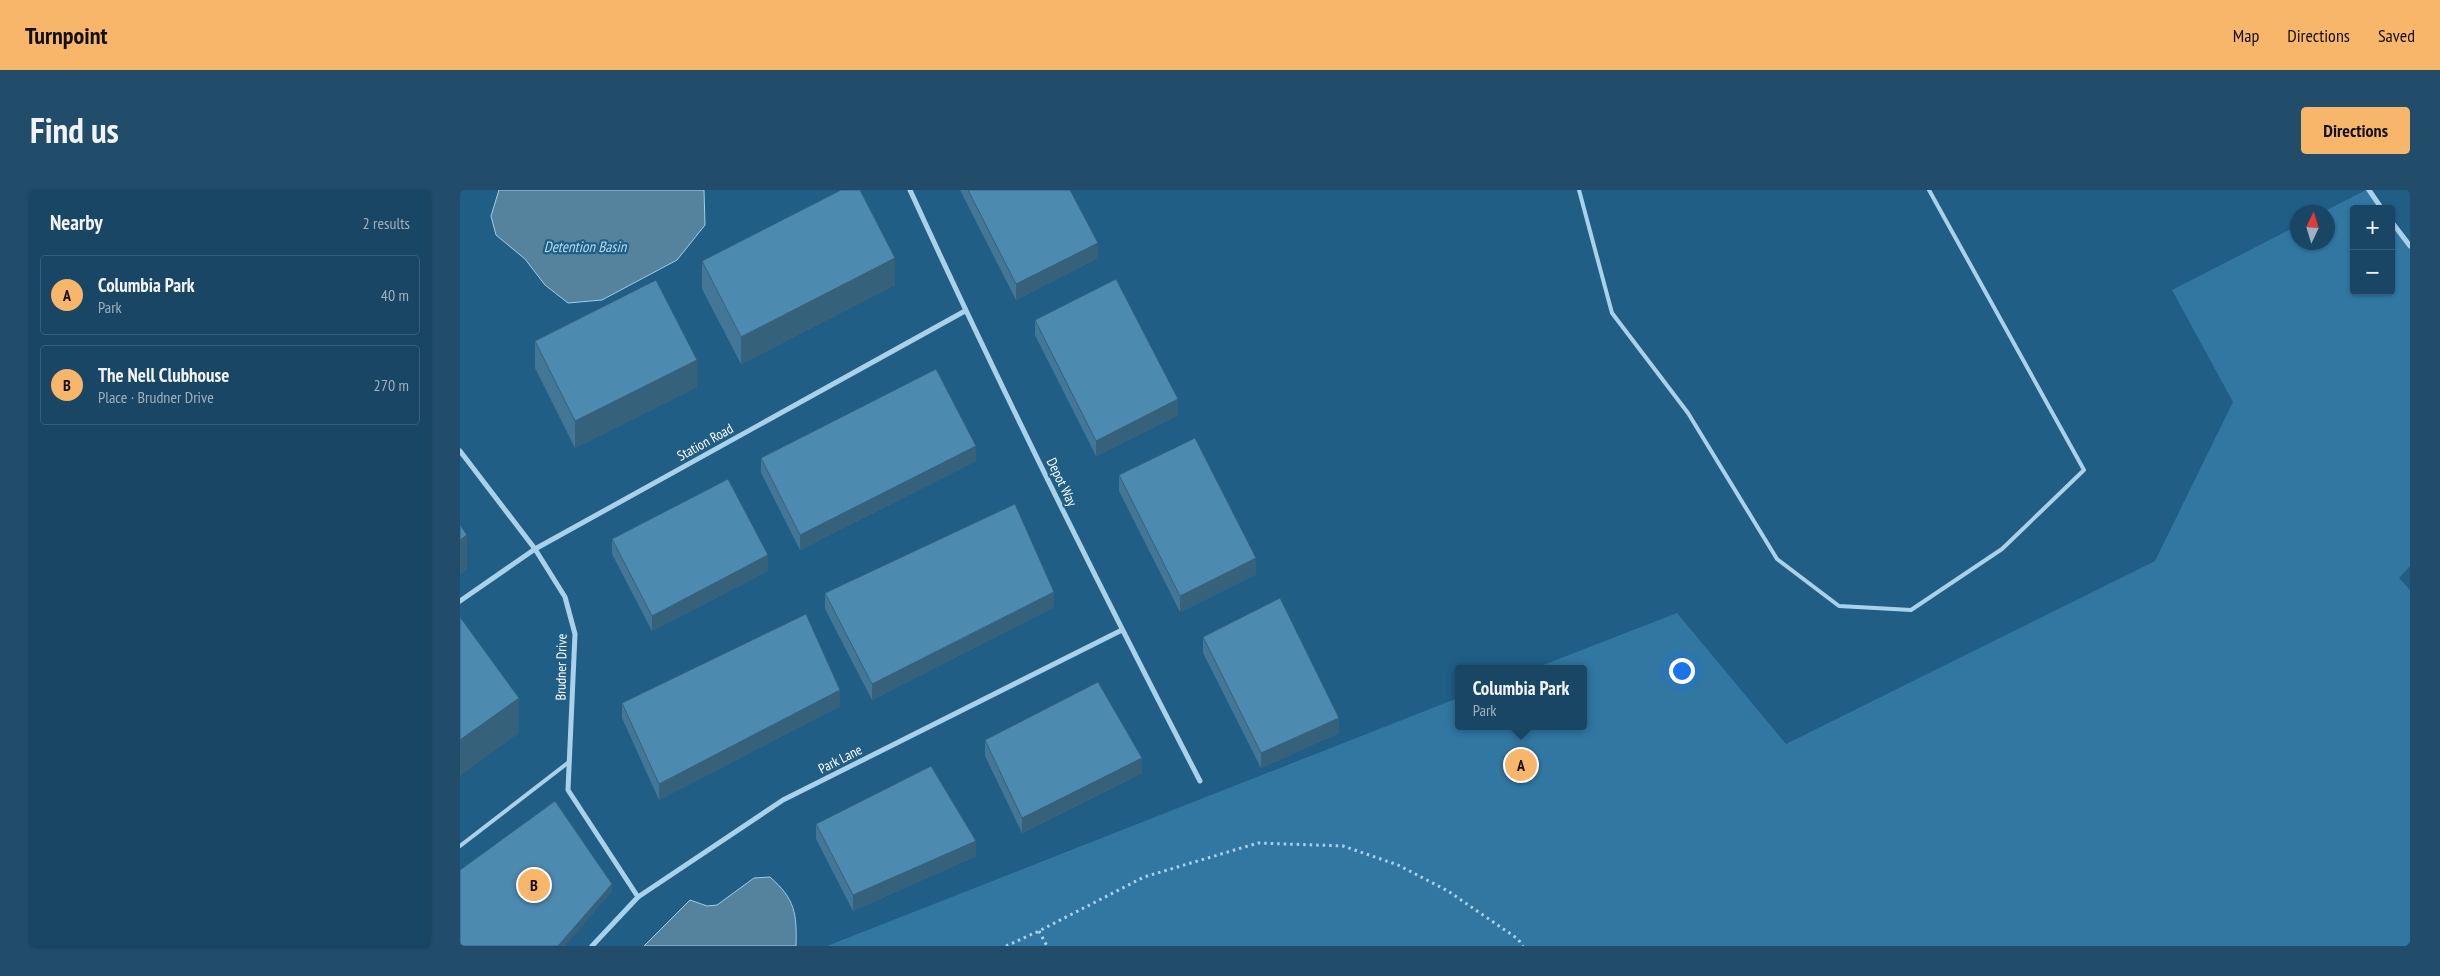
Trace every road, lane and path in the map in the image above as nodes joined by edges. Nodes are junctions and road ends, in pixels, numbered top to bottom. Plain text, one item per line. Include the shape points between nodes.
1 (910, 190) edge
2 (1579, 190) edge
3 (1930, 190) edge
4 (2369, 190) edge
5 (2379, 205) edge
6 (2395, 226) edge
7 (2410, 246) edge
8 (965, 311) junction
9 (460, 451) edge
10 (535, 549) junction
11 (460, 601) edge
12 (1122, 630) junction
13 (569, 762) junction
14 (1200, 781) dead end
15 (460, 846) edge
16 (638, 897) junction
17 (1039, 932) junction
18 (592, 946) edge
19 (1006, 946) edge
20 (1047, 946) edge
21 (1523, 946) edge

1 - 8 street, Depot Way
2 - 3 lane via 1612,314 1688,413 1777,559 1839,606 1911,610 2002,549 2084,470
4 - 5 street
6 - 7 street
8 - 10 street, Station Road
8 - 12 street, Depot Way
9 - 10 street, Brudner Drive
10 - 11 street, Station Road
10 - 13 street, Brudner Drive via 565,597 575,634
12 - 14 street, Depot Way
12 - 16 street, Park Lane via 783,800
13 - 15 lane
13 - 16 street, Brudner Drive via 568,790
16 - 18 street, Park Lane
17 - 19 path
17 - 20 path
17 - 21 path via 1144,876 1258,843 1343,846 1398,865 1448,891 1518,939

